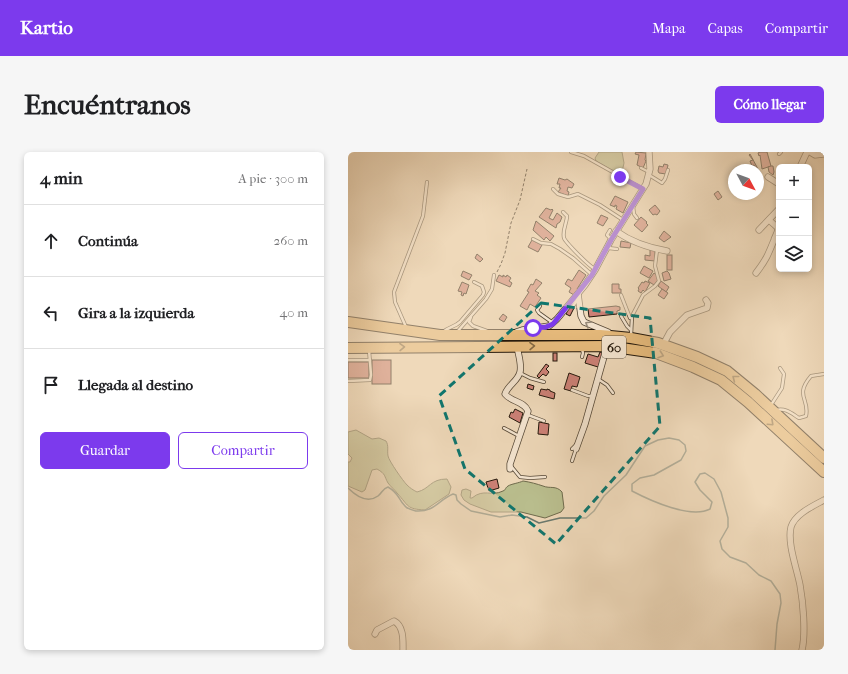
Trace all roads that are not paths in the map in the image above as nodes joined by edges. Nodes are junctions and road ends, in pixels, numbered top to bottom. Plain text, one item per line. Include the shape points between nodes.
1 (571, 152) edge
2 (649, 152) edge
3 (807, 152) edge
4 (810, 152) edge
5 (824, 154) edge
6 (801, 164) edge
7 (641, 168) dead end
8 (668, 170) dead end
9 (649, 174) junction
10 (768, 177) dead end
11 (427, 182) dead end
12 (776, 182) edge
13 (553, 189) dead end
14 (643, 189) junction
15 (633, 206) junction
16 (563, 212) dead end
17 (776, 213) edge
18 (637, 218) dead end
19 (624, 220) junction
20 (769, 220) junction
21 (613, 230) junction
22 (760, 230) dead end
23 (533, 238) dead end
24 (607, 248) junction
25 (617, 249) dead end
26 (657, 249) junction
27 (667, 251) dead end
28 (594, 272) junction
29 (756, 273) dead end
30 (494, 276) road end
31 (474, 282) dead end
32 (578, 296) junction
33 (621, 296) dead end
34 (706, 300) dead end
35 (540, 306) dead end
36 (573, 306) dead end
37 (621, 316) dead end
38 (471, 317) junction
39 (631, 318) junction
40 (349, 322) edge
41 (553, 324) junction
42 (407, 330) junction
43 (631, 334) junction
44 (440, 335) junction
45 (454, 336) junction
46 (503, 336) junction
47 (619, 336) junction
48 (580, 345) junction
49 (663, 345) junction
50 (517, 346) junction
51 (607, 346) junction
52 (351, 347) edge
53 (369, 348) junction
54 (582, 356) dead end
55 (348, 360) edge
56 (370, 360) junction
57 (780, 368) dead end
58 (520, 372) junction
59 (824, 374) edge
60 (598, 379) junction
61 (348, 381) edge
62 (544, 382) dead end
63 (572, 390) dead end
64 (613, 393) dead end
65 (594, 396) junction
66 (772, 409) junction
67 (528, 414) junction
68 (544, 421) dead end
69 (504, 428) dead end
70 (520, 436) junction
71 (575, 447) joint
72 (821, 453) edge
73 (572, 461) dead end
74 (510, 466) joint
75 (824, 472) edge
76 (545, 477) dead end
77 (824, 500) edge
78 (375, 634) dead end
79 (404, 650) edge
80 (802, 650) edge

1 - 14 lane via 584,156
2 - 9 street
3 - 6 street
4 - 5 street via 815,156
7 - 9 lane
8 - 9 lane via 662,183
9 - 14 street
10 - 12 street
11 - 42 lane via 423,216 394,292 395,302
13 - 19 lane via 568,198 578,194
14 - 15 street
15 - 18 lane
15 - 19 street
16 - 28 lane via 567,216 564,238
17 - 20 street
19 - 21 street
20 - 22 street
20 - 29 street via 778,231 767,259
21 - 24 street
21 - 26 street
23 - 28 lane via 560,248
24 - 25 lane
24 - 28 street
26 - 27 street
26 - 39 lane via 655,266 659,281 643,295
28 - 32 street
30 - 38 lane via 490,294
31 - 44 lane via 482,286 483,295 460,322
32 - 36 lane
32 - 41 street
47 -> 32 street via 584,322
33 - 39 lane
34 - 49 street via 707,308 687,314 670,332
35 - 41 lane via 538,313
37 - 43 lane
38 - 45 lane
38 - 46 lane via 469,322 473,326
39 - 43 lane
40 - 42 highway, 60
41 - 46 street
42 - 44 highway, 60
43 - 47 highway, 60
43 - 49 highway, 60
44 - 45 highway, 60
45 - 46 highway, 60
46 - 47 highway, 60
50 -> 48 highway, 60
48 - 51 highway, 60
48 - 54 lane via 583,350
66 -> 49 highway, 60 via 727,371
53 -> 50 highway, 60
50 - 58 street
51 - 60 street
51 -> 75 highway, 60 via 656,353 721,380
52 - 53 highway, 60
53 - 56 lane
55 - 56 lane
56 - 61 lane via 370,380
57 - 66 lane via 784,374 782,388
58 - 62 lane
58 - 67 street via 505,394 526,407
59 - 66 lane via 811,376 803,390 806,416 799,418 782,409
60 - 64 lane
60 - 65 street
63 - 65 lane
65 - 71 street
66 - 72 highway, 60
67 - 68 lane
67 - 70 street
69 - 70 lane
70 - 74 street
71 - 73 lane
74 - 76 lane via 520,477
77 - 80 street via 806,510 791,526 791,545 802,597
78 - 79 street via 394,621 400,626

